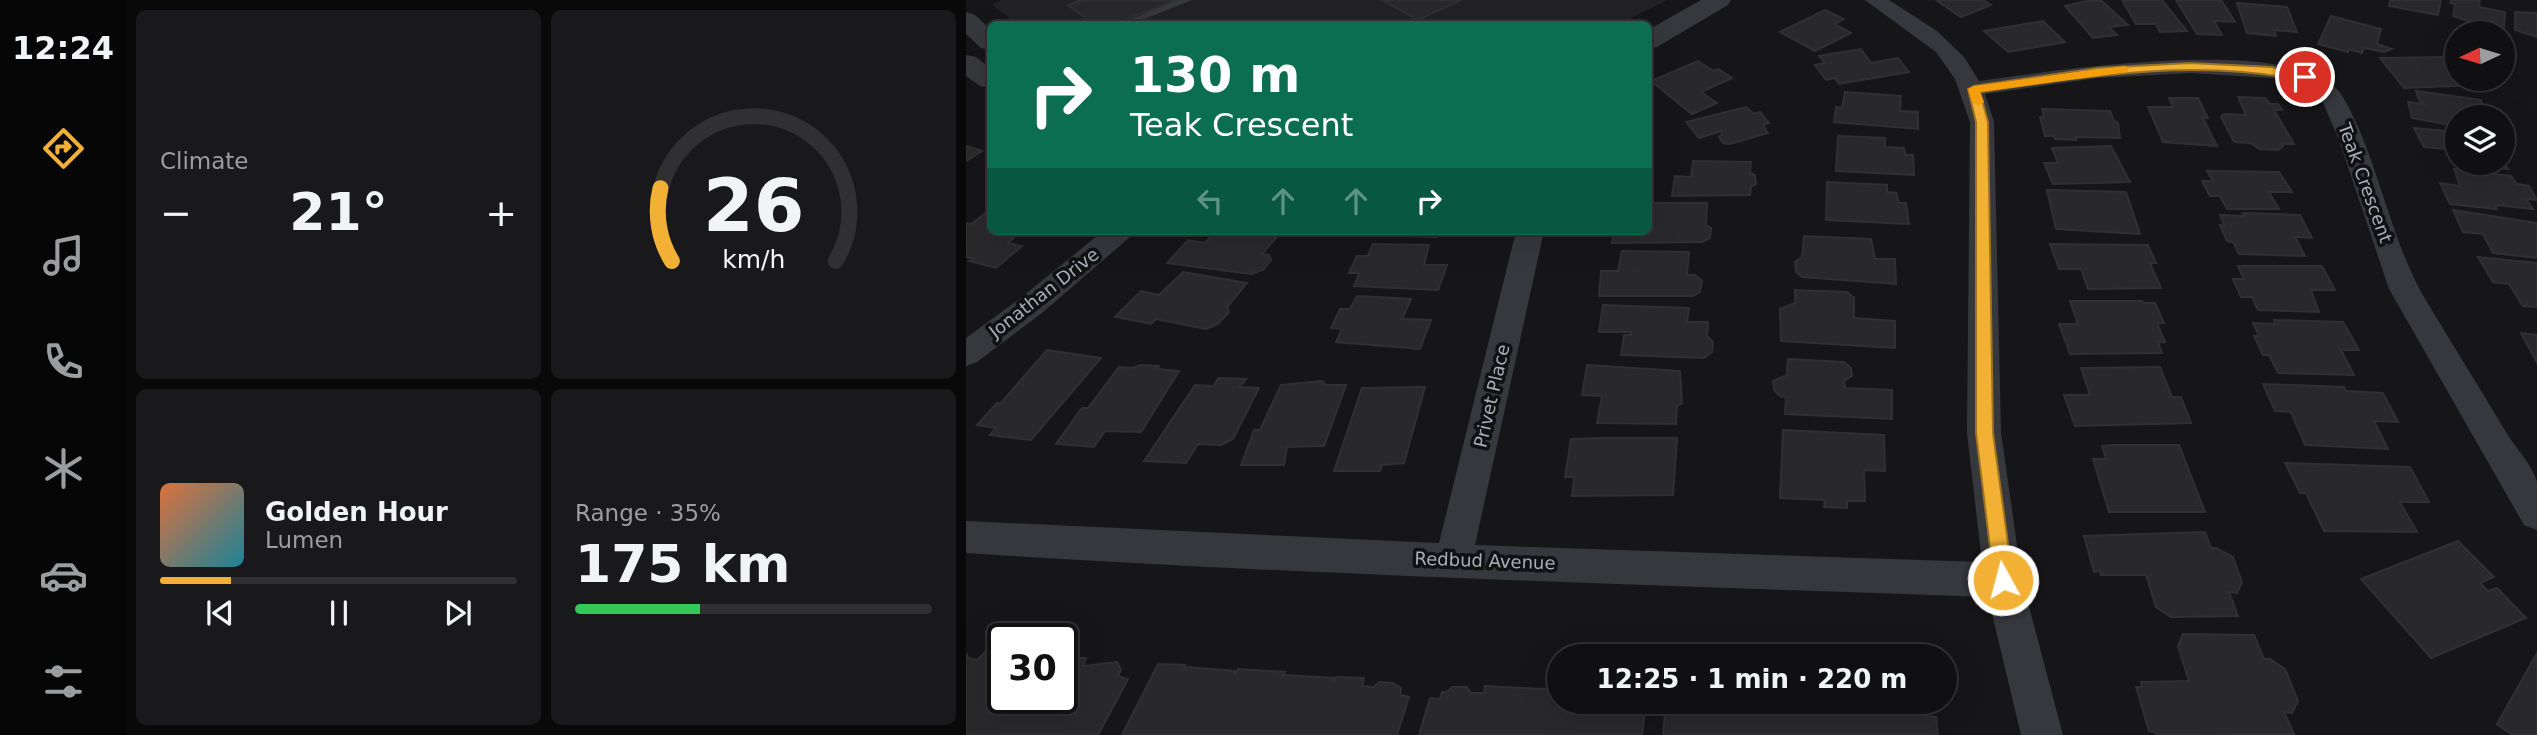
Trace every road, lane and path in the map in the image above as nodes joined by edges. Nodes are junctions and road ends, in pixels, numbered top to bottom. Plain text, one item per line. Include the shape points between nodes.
1 (1187, 0) edge
2 (1719, 0) edge
3 (1875, 0) edge
4 (966, 20) edge
5 (1132, 21) edge
6 (987, 39) edge
7 (1652, 39) edge
8 (1974, 89) junction
9 (1115, 235) edge
10 (1529, 235) edge
11 (966, 354) edge
12 (2537, 514) edge
13 (966, 537) edge
14 (1453, 561) junction
15 (2003, 580) junction
16 (2042, 735) edge

1 - 5 lane
2 - 7 street
3 - 8 street via 1921,26 1952,55
4 - 6 street
8 - 12 street, Teak Crescent via 2098,71 2190,66 2305,77 2332,97 2404,289
8 - 15 street via 1982,122 1984,433
9 - 11 street, Jonathan Drive
10 - 14 street, Privet Place
13 - 14 street, Redbud Avenue
14 - 15 street, Redbud Avenue
15 - 16 street

